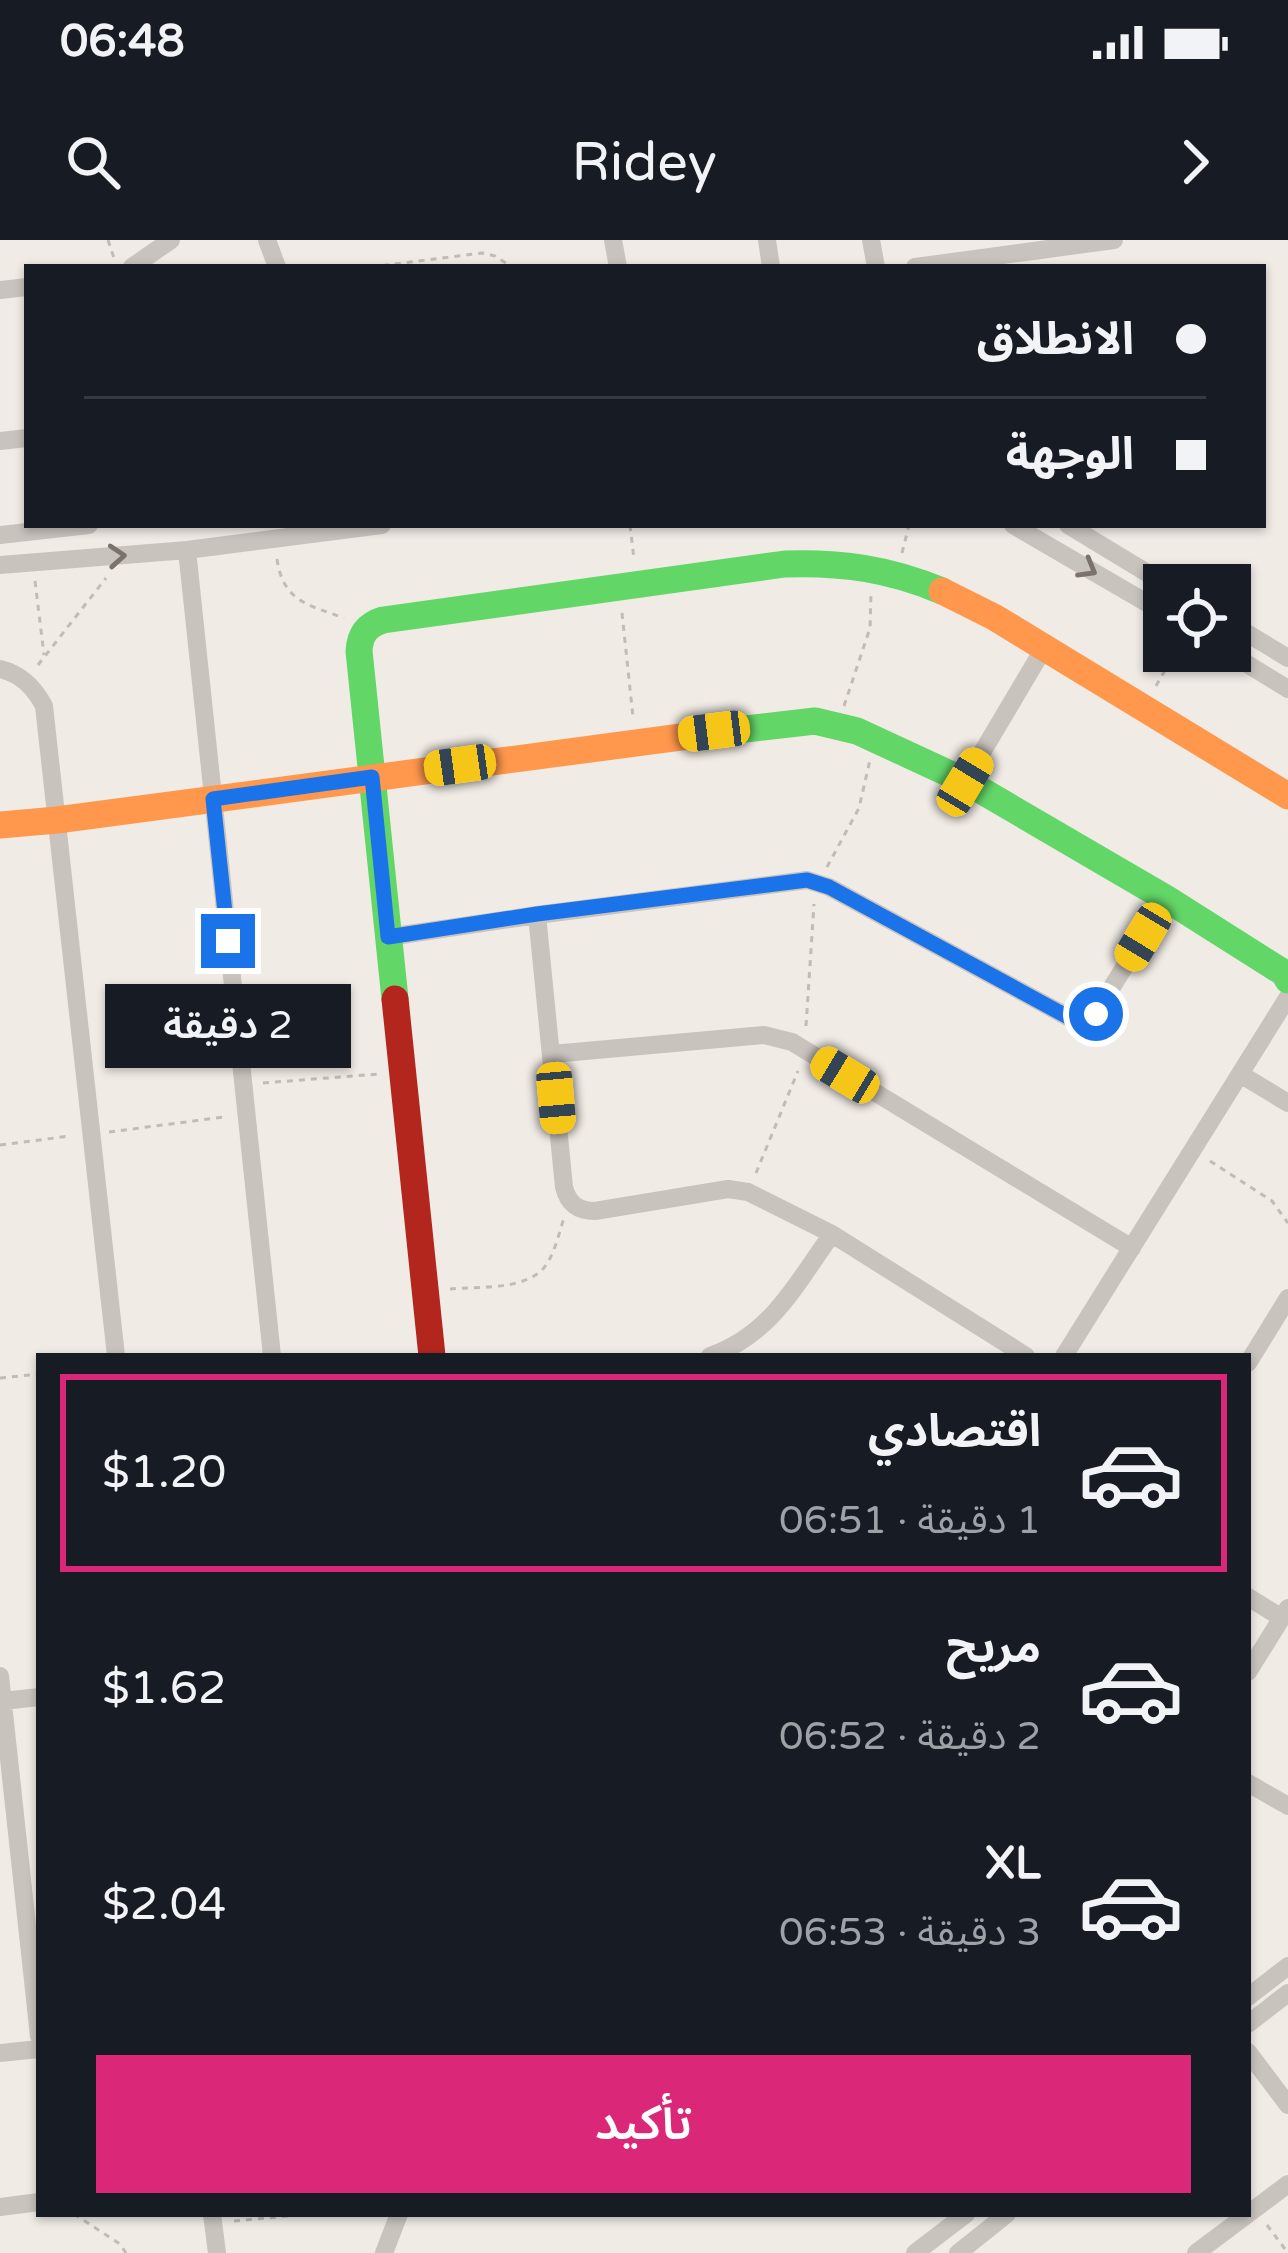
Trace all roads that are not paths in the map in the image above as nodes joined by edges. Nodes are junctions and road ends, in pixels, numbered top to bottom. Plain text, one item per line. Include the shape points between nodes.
1 (171, 240) edge
2 (1114, 240) edge
3 (136, 264) edge
4 (937, 264) edge
5 (62, 528) edge
6 (359, 528) edge
7 (1017, 528) edge
8 (1073, 528) edge
9 (0, 535) edge
10 (187, 550) junction
11 (0, 565) edge
12 (1143, 570) edge
13 (1143, 602) edge
14 (1251, 636) edge
15 (1044, 648) junction
16 (1288, 658) edge
17 (1251, 666) edge
18 (0, 669) edge
19 (1288, 689) edge
20 (372, 777) junction
21 (965, 782) junction
22 (1288, 796) edge
23 (213, 799) junction
24 (57, 820) junction
25 (0, 825) edge
26 (1167, 898) junction
27 (537, 914) junction
28 (388, 937) junction
29 (1288, 980) edge
30 (1288, 997) edge
31 (552, 1054) junction
32 (1240, 1074) junction
33 (1288, 1103) edge
34 (832, 1234) junction
35 (1132, 1248) junction
36 (1288, 1298) edge
37 (116, 1353) edge
38 (272, 1353) edge
39 (432, 1353) edge
40 (719, 1353) edge
41 (1021, 1353) edge
42 (1066, 1353) edge
43 (1251, 1358) edge
44 (1251, 1599) edge
45 (1283, 1623) edge
46 (1251, 1668) edge
47 (0, 1676) edge
48 (36, 1697) edge
49 (3, 1701) edge
50 (1251, 1786) edge
51 (1288, 1806) edge
52 (1288, 1966) edge
53 (1251, 1994) edge
54 (1288, 1994) edge
55 (36, 2008) edge
56 (1251, 2022) edge
57 (36, 2049) edge
58 (0, 2053) edge
59 (1251, 2056) edge
60 (1288, 2105) edge
61 (1288, 2184) edge
62 (36, 2202) edge
63 (0, 2207) edge
64 (1251, 2212) edge
65 (398, 2217) edge
66 (962, 2217) edge
67 (1003, 2217) edge
68 (1244, 2217) edge
69 (213, 2218) edge
70 (217, 2253) edge
71 (384, 2253) edge
72 (916, 2253) edge
73 (958, 2253) edge
74 (1196, 2253) edge

1 - 3 street
2 - 4 street
5 - 9 street
6 - 10 street
7 -> 13 street
8 - 12 street
11 -> 10 street
10 - 23 street
14 - 16 street
15 - 20 street via 944,590 843,563 785,564 383,620 367,626 359,642
15 - 21 street
15 - 22 street
17 - 19 street
18 - 24 street via 27,681 44,706
20 - 21 street via 792,722 838,725
20 - 23 street
20 - 28 street
21 - 26 street
23 - 24 street
23 - 38 street
24 - 25 street
24 - 37 street
26 - 27 street via 1096,1014 1079,1023 820,883
26 - 29 street
27 - 28 street
27 - 31 street
28 - 39 street
30 - 32 street
31 - 34 street via 570,1202 595,1211 748,1192
31 - 35 street via 764,1034 792,1042
32 - 33 street
32 - 35 street
34 - 40 street via 755,1334
34 - 41 street
35 - 42 street
36 - 43 street
44 - 45 street
45 - 46 street
47 - 49 street
48 - 49 street
49 - 55 street
50 - 51 street
52 - 53 street
54 - 56 street
57 - 58 street
59 - 60 street
61 - 64 street
62 - 63 street
65 - 71 street
66 - 72 street
67 - 73 street
68 - 74 street
69 - 70 street

